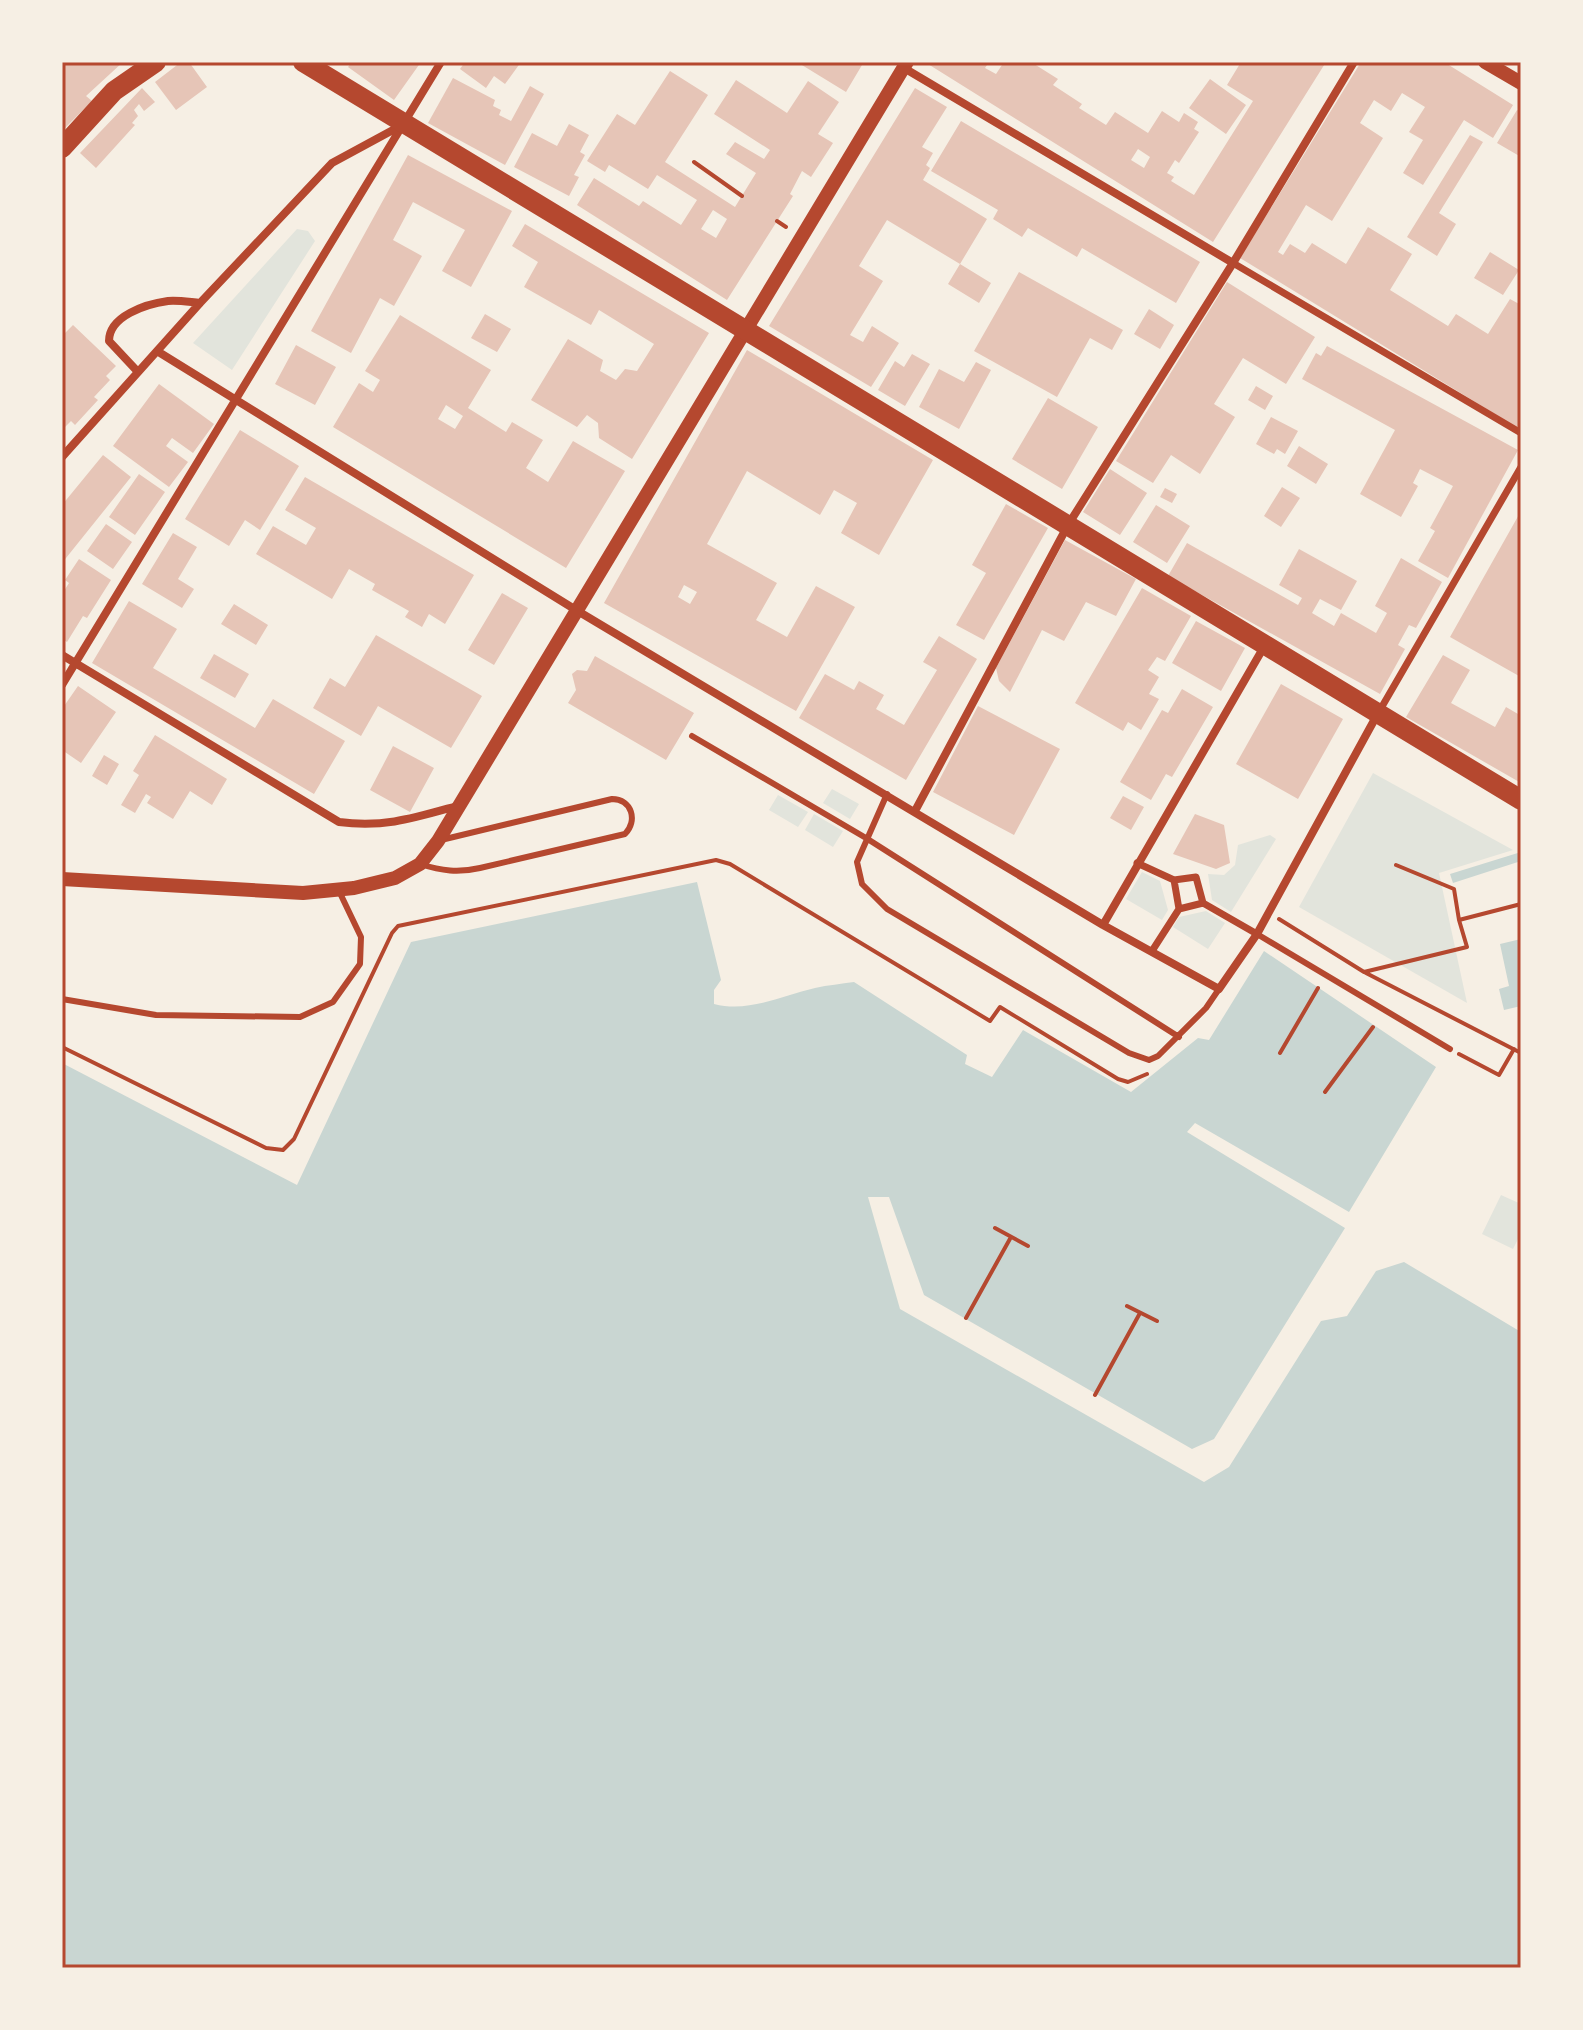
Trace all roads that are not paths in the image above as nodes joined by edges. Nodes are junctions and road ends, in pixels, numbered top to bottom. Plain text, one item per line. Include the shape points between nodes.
1 (156, 62) edge
2 (303, 62) edge
3 (441, 62) edge
4 (1354, 62) edge
5 (1485, 62) edge
6 (902, 64) edge
7 (1521, 83) edge
8 (405, 124) junction
9 (63, 147) edge
10 (1233, 263) junction
11 (200, 303) junction
12 (745, 330) junction
13 (157, 351) junction
14 (138, 372) junction
15 (234, 399) junction
16 (1521, 433) edge
17 (62, 457) edge
18 (1521, 467) edge
19 (1068, 525) junction
20 (576, 610) junction
21 (1265, 645) junction
22 (62, 655) edge
23 (75, 663) junction
24 (62, 685) edge
25 (1378, 713) junction
26 (692, 736) dead end
27 (887, 794) junction
28 (1521, 800) edge
29 (457, 806) junction
30 (915, 811) junction
31 (866, 838) junction
32 (438, 841) junction
33 (1137, 863) junction
34 (420, 864) junction
35 (62, 879) edge
36 (1174, 880) junction
37 (338, 890) junction
38 (1203, 903) junction
39 (1179, 909) junction
40 (1103, 925) junction
41 (1257, 934) junction
42 (1152, 951) junction
43 (1219, 989) junction
44 (62, 999) edge
45 (1179, 1037) junction
46 (1450, 1049) dead end

1 - 9 main road via 114,91
2 - 8 main road
3 - 8 street
4 - 10 street
5 - 7 street
6 - 10 street
6 - 12 street
8 - 11 street via 332,163
8 - 12 main road
8 - 15 street
10 - 16 street
10 - 19 street
11 - 13 street
11 - 14 street via 141,307 119,320 109,341
12 - 19 main road
12 - 20 street
13 - 14 street
13 - 15 street
14 - 17 street
15 - 20 street
15 - 23 street
18 - 25 street
19 - 21 main road
19 - 30 street
20 - 27 street
20 - 29 street
21 - 25 main road
21 - 33 street
22 - 23 street
23 - 24 street
23 - 29 street via 339,822 368,826
25 - 28 main road
25 - 41 street
26 - 31 lane
27 - 30 street
27 - 31 lane
29 - 32 street
30 - 40 street
31 - 45 lane
31 - 45 lane via 857,862 862,884 887,909 1139,1058 1158,1056
32 - 34 street
32 - 34 lane via 612,799 628,804 633,816 625,834 480,868 441,871
33 - 36 street
33 - 40 street
34 - 37 street via 395,878
35 - 37 street via 303,893
36 - 38 street via 1196,877
36 - 39 street
37 - 44 lane via 361,937 360,964 333,1002 300,1017 156,1015
38 - 39 street
38 - 41 street
39 - 42 street
40 - 42 street
41 - 43 street
41 - 46 lane
42 - 43 street
43 - 45 lane

